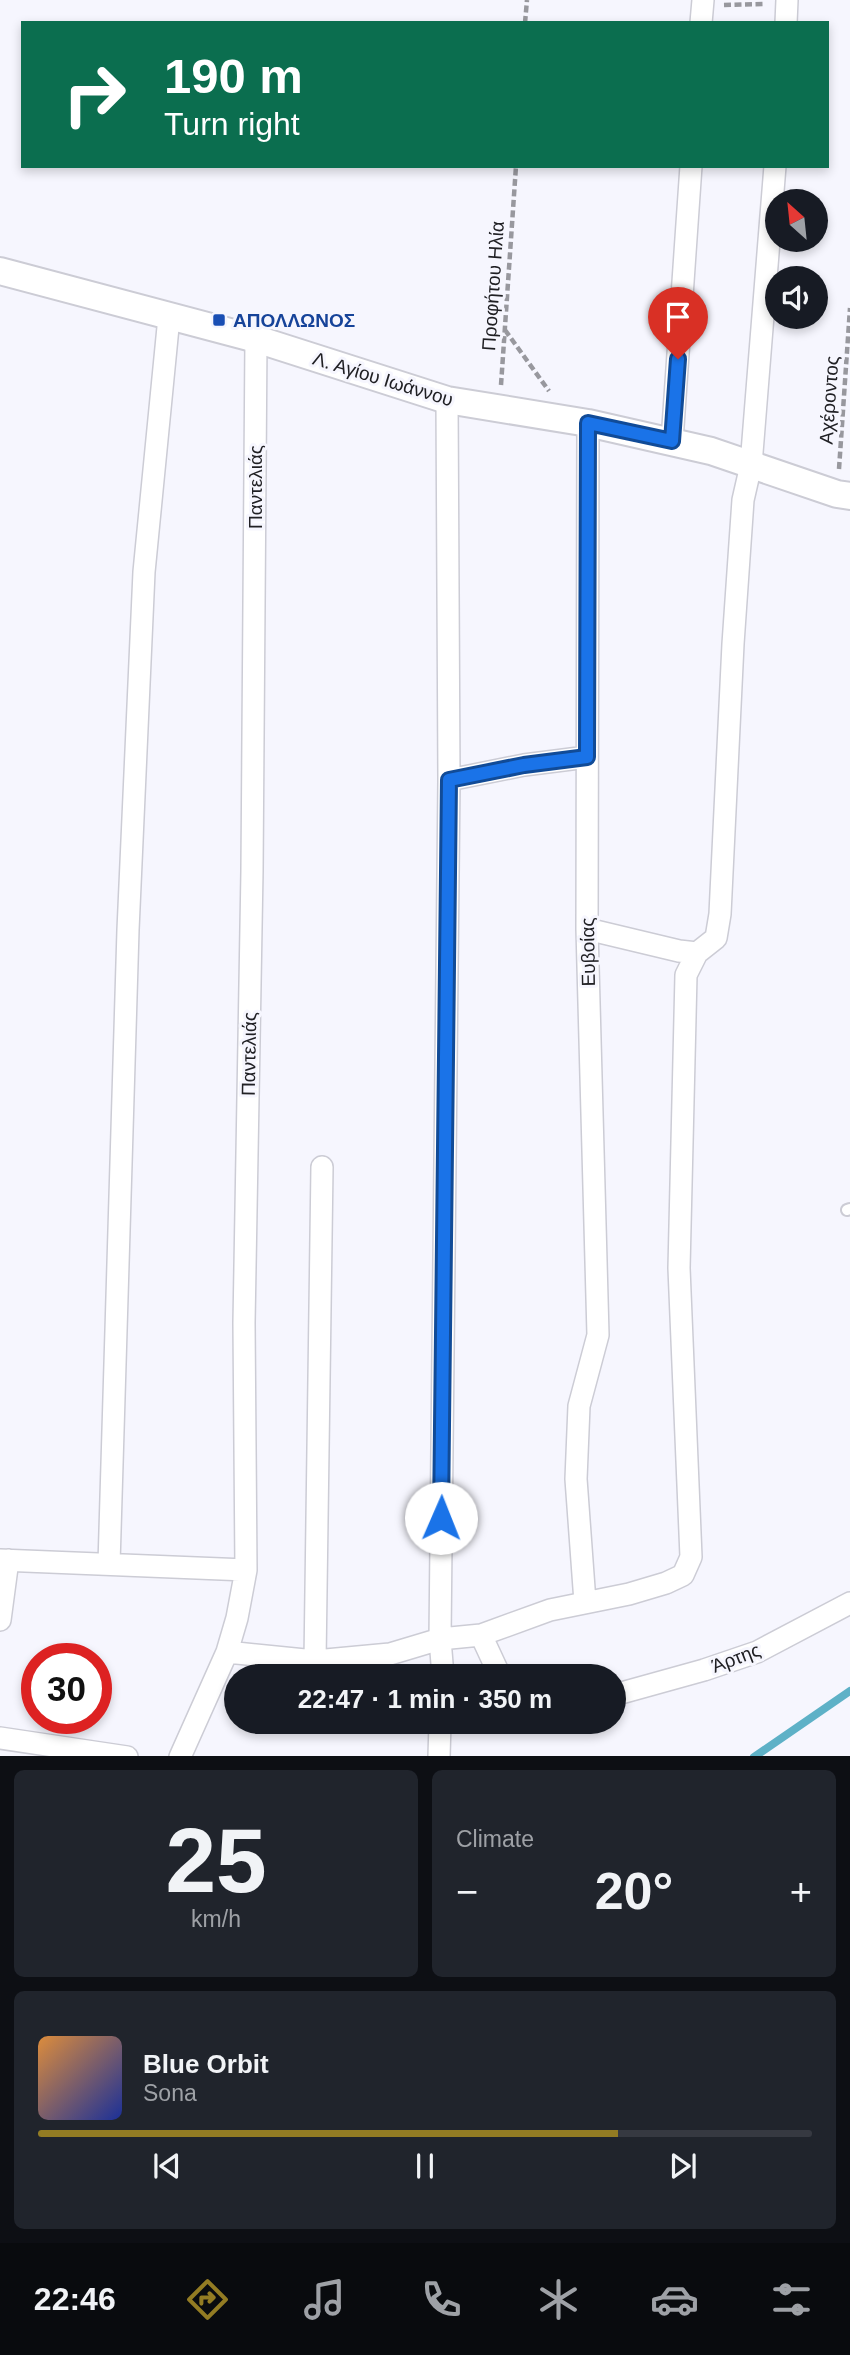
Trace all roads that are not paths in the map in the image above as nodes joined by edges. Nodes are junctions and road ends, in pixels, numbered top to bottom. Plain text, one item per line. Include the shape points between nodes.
1 (691, 168) edge
2 (775, 168) edge
3 (0, 271) edge
4 (169, 317) junction
5 (256, 339) junction
6 (447, 400) junction
7 (578, 422) junction
8 (672, 441) junction
9 (751, 465) junction
10 (844, 495) edge
11 (587, 757) junction
12 (449, 780) junction
13 (587, 929) junction
14 (697, 953) junction
15 (322, 1167) dead end
16 (4, 1560) edge
17 (109, 1564) junction
18 (246, 1570) junction
19 (585, 1602) junction
20 (850, 1603) edge
21 (0, 1620) edge
22 (481, 1635) junction
23 (440, 1639) junction
24 (227, 1652) junction
25 (315, 1661) junction
26 (442, 1664) edge
27 (494, 1664) edge
28 (626, 1692) edge
29 (440, 1734) edge
30 (0, 1738) edge
31 (127, 1756) edge
32 (180, 1756) edge
33 (439, 1756) edge

1 - 8 street
2 - 9 street
3 - 4 street, Λ. Αγίου Ιωάννου
4 - 5 street, Λ. Αγίου Ιωάννου
4 - 17 street via 144,585 127,944
5 - 6 street, Λ. Αγίου Ιωάννου
5 - 18 street, Παντελιάς via 244,1323
6 - 7 street, Λ. Αγίου Ιωάννου
6 - 12 street
7 - 8 street, Λ. Αγίου Ιωάννου
7 - 11 street, Ευβοίας
8 - 9 street, Λ. Αγίου Ιωάννου
9 - 10 street, Λ. Αγίου Ιωάννου
9 - 14 street via 743,500 733,644 720,914 716,938
11 - 12 street
11 - 13 street, Ευβοίας
12 - 23 street
13 - 14 street
13 - 19 street, Ευβοίας via 598,1335 579,1406 576,1479
14 - 19 street via 686,975 679,1268 691,1557 683,1574 666,1583
15 - 25 street
16 - 17 street
16 - 21 street
17 - 18 street
18 - 24 street, Παντελιάς
19 - 22 street
20 - 28 street, Άρτης via 757,1652
22 - 23 street
22 - 27 street
23 - 25 street via 390,1654
23 - 26 street
24 - 25 street
24 - 32 street, Παντελιάς
29 - 33 street
30 - 31 street

